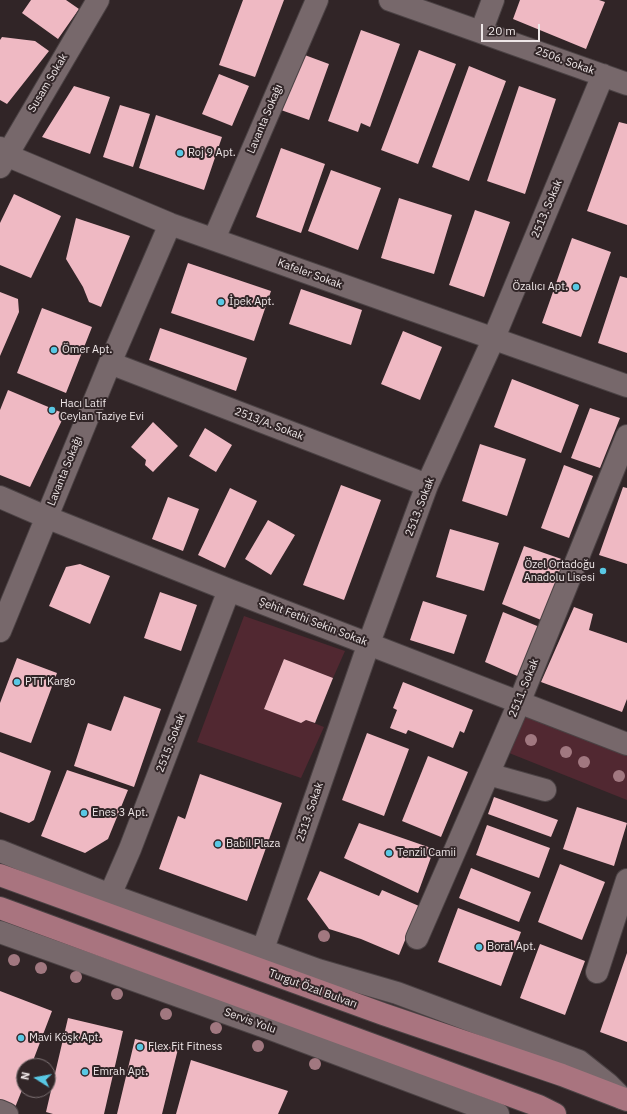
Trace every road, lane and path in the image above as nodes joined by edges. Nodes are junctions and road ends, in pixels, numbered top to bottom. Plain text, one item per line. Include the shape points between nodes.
1 (98, 0) edge
2 (317, 0) edge
3 (390, 0) edge
4 (493, 0) edge
5 (481, 32) junction
6 (603, 75) junction
7 (627, 84) edge
8 (2, 156) edge
9 (170, 224) junction
10 (214, 239) junction
11 (493, 340) junction
12 (110, 363) junction
13 (627, 386) edge
14 (627, 436) edge
15 (427, 485) junction
16 (0, 497) edge
17 (46, 517) junction
18 (229, 590) junction
19 (0, 631) edge
20 (369, 643) junction
21 (519, 703) junction
22 (627, 744) edge
23 (488, 774) junction
24 (545, 790) dead end
25 (0, 851) edge
26 (0, 874) edge
27 (627, 880) edge
28 (110, 895) junction
29 (0, 908) edge
30 (0, 932) edge
31 (417, 938) dead end
32 (263, 949) junction
33 (597, 972) dead end
34 (625, 1099) edge
35 (0, 1112) edge
36 (7, 1114) edge
37 (498, 1114) edge
38 (555, 1114) edge

1 - 8 street, Susam Sokak
2 - 10 street, Lavanta Sokağı
3 - 5 street, 2506. Sokak
4 - 5 street
5 - 6 street, 2506. Sokak
6 - 7 street, 2506. Sokak
6 - 11 street, 2513. Sokak
8 - 9 street, Kafeler Sokak
9 - 10 street, Kafeler Sokak
9 - 12 street, Lavanta Sokağı
10 - 11 street, Kafeler Sokak
11 - 13 street, Kafeler Sokak
11 - 15 street, 2513. Sokak
12 - 15 street, 2513/A. Sokak
12 - 17 street, Lavanta Sokağı
14 - 21 street, 2511. Sokak
15 - 20 street, 2513. Sokak
16 - 17 street, Şehit Fethi Sekin Sokak
17 - 18 street, Şehit Fethi Sekin Sokak
17 - 19 street, Lavanta Sokağı
18 - 20 street, Şehit Fethi Sekin Sokak
18 - 28 street, 2515. Sokak
20 - 21 street, Şehit Fethi Sekin Sokak
20 - 32 street, 2513. Sokak
21 - 22 street, Şehit Fethi Sekin Sokak
21 - 23 street, 2511. Sokak
23 - 24 street
23 - 31 street, 2511. Sokak
25 - 28 street
26 - 34 main road, Turgut Özal Bulvarı
27 - 33 street
28 - 32 street
29 - 38 main road
30 - 37 street, Servis Yolu
32 - 34 street via 318,970 397,993 579,1062
35 - 36 street

